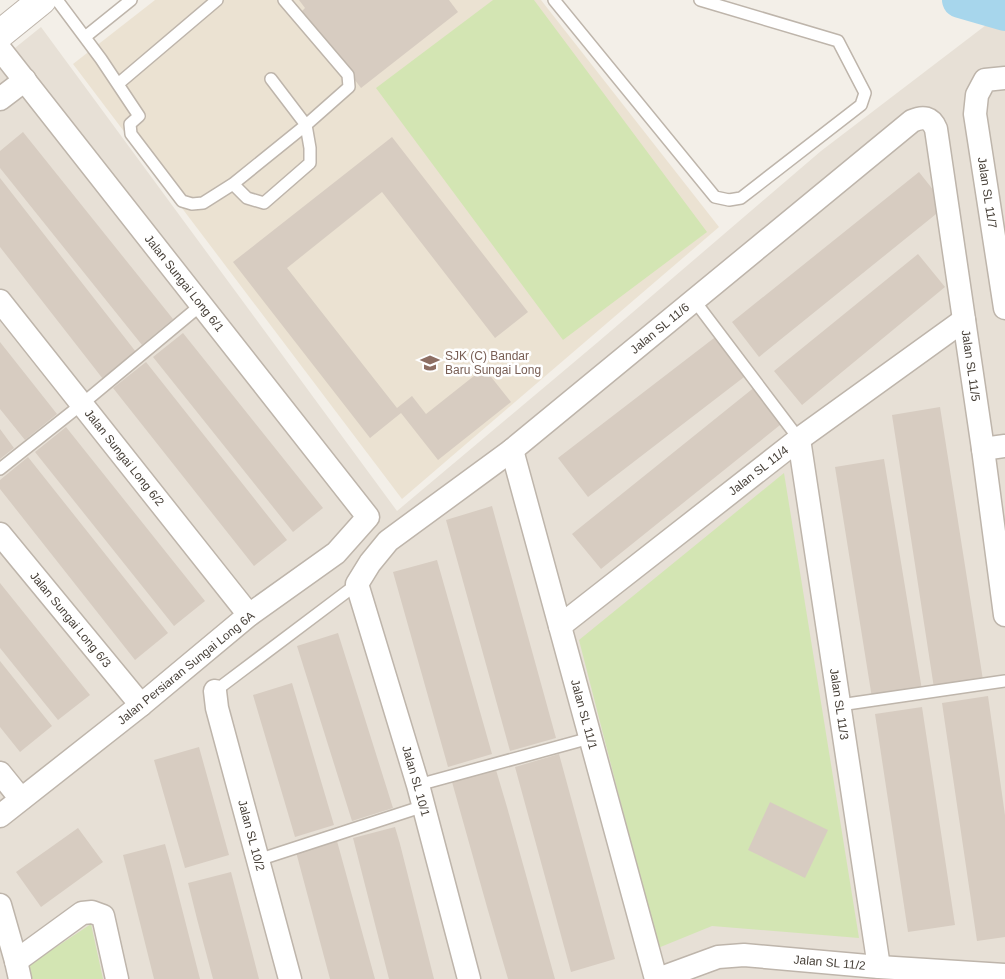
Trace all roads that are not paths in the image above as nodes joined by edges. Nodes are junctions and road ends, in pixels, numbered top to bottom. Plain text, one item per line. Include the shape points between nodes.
1 (42, 0) edge
2 (57, 0) edge
3 (131, 0) edge
4 (217, 0) edge
5 (284, 0) edge
6 (554, 0) edge
7 (700, 0) edge
8 (0, 34) edge
9 (85, 37) junction
10 (0, 49) edge
11 (271, 79) dead end
12 (995, 79) edge
13 (25, 80) junction
14 (118, 84) junction
15 (0, 99) edge
16 (929, 120) joint
17 (306, 125) junction
18 (233, 184) junction
19 (694, 300) junction
20 (0, 301) edge
21 (201, 304) junction
22 (1005, 308) edge
23 (964, 320) junction
24 (82, 404) junction
25 (799, 439) junction
26 (1005, 446) edge
27 (983, 449) junction
28 (512, 450) junction
29 (0, 469) edge
30 (368, 518) joint
31 (0, 534) edge
32 (357, 584) junction
33 (1005, 614) edge
34 (250, 615) junction
35 (560, 626) junction
36 (1005, 681) edge
37 (214, 691) joint
38 (141, 705) junction
39 (840, 705) junction
40 (590, 738) junction
41 (0, 773) edge
42 (421, 795) junction
43 (21, 799) junction
44 (0, 816) edge
45 (258, 860) junction
46 (0, 905) edge
47 (879, 967) junction
48 (18, 970) edge
49 (1005, 975) edge
50 (117, 979) edge
51 (290, 979) edge
52 (469, 979) edge
53 (657, 979) edge

1 - 8 street
2 - 9 lane
3 - 9 lane
4 - 14 lane
5 - 17 lane via 348,75 349,87
6 - 7 lane via 715,197 741,198 861,105 865,93 838,41
9 - 14 lane
10 - 13 street, Jalan Sungai Long 6/1
11 - 17 lane
12 - 22 street, Jalan SL 11/7 via 977,95 975,114
13 - 15 street
13 - 21 street, Jalan Sungai Long 6/1
14 - 18 lane via 139,116 130,124 131,134 182,202 203,203
16 - 19 street, Jalan SL 11/6 via 920,118 912,121
16 - 23 street, Jalan SL 11/5 via 936,129
17 - 18 lane
17 - 18 lane via 310,164 264,203 247,198
19 - 25 lane
19 - 28 street, Jalan SL 11/6
20 - 24 street, Jalan Sungai Long 6/2
21 - 24 lane
21 - 30 street, Jalan Sungai Long 6/1
23 - 25 street, Jalan SL 11/4
23 - 27 street, Jalan SL 11/5
24 - 29 lane
24 - 34 street, Jalan Sungai Long 6/2
25 - 35 street, Jalan SL 11/4
25 - 39 street, Jalan SL 11/3
26 - 27 street
27 - 33 street, Jalan SL 11/5
28 - 32 street, Jalan SL 11/6 via 388,541
28 - 35 street, Jalan SL 11/1
30 - 34 street, Jalan Persiaran Sungai Long 6A via 336,553
31 - 38 street, Jalan Sungai Long 6/3
32 - 37 lane
32 - 42 street, Jalan SL 10/1
34 - 38 street, Jalan Persiaran Sungai Long 6A
35 - 40 street, Jalan SL 11/1
36 - 39 lane
37 - 45 street, Jalan SL 10/2
38 - 43 street, Jalan Persiaran Sungai Long 6A
39 - 47 street, Jalan SL 11/3
40 - 42 lane
40 - 53 street, Jalan SL 11/1
41 - 43 street
42 - 45 lane
42 - 52 street, Jalan SL 10/1
43 - 44 street, Jalan Persiaran Sungai Long 6A
45 - 51 street, Jalan SL 10/2
46 - 48 street
47 - 49 street, Jalan SL 11/2
47 - 53 street, Jalan SL 11/2 via 744,955 718,957
48 - 50 street via 82,913 92,912 103,916

